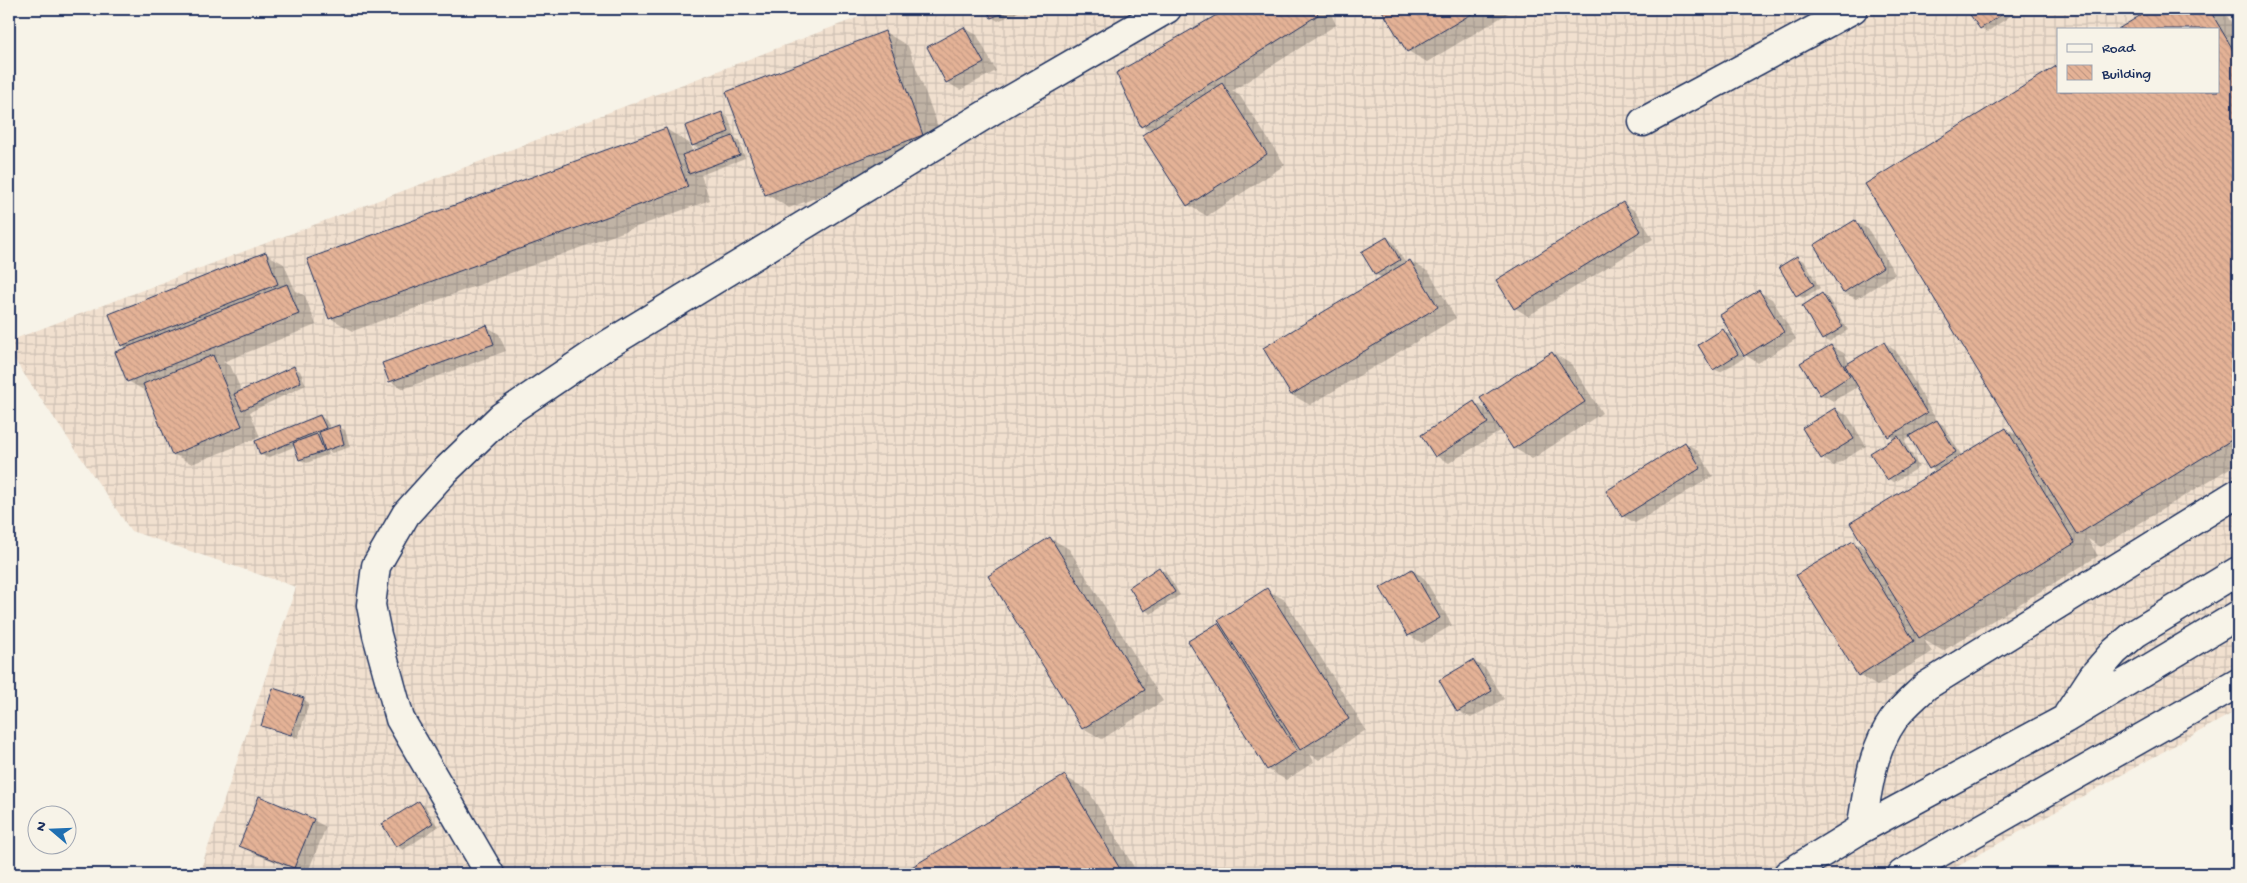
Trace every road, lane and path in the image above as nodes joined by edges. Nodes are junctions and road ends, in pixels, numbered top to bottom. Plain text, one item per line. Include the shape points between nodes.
1 (1167, 9) edge
2 (1853, 9) edge
3 (1643, 122) dead end
4 (2238, 493) edge
5 (2238, 571) edge
6 (2238, 615) edge
7 (2238, 683) edge
8 (2065, 719) junction
9 (1861, 829) junction
10 (490, 874) edge
11 (1788, 874) edge
12 (1902, 874) edge

1 - 10 lane via 1003,104 607,345 502,416 406,514 376,566 371,605 377,635 400,718
2 - 3 lane
4 - 9 lane via 1926,686 1894,718 1884,737 1875,757
5 - 8 lane via 2136,634 2114,652 2093,676
6 - 8 lane
7 - 12 lane
8 - 9 lane
9 - 11 lane

